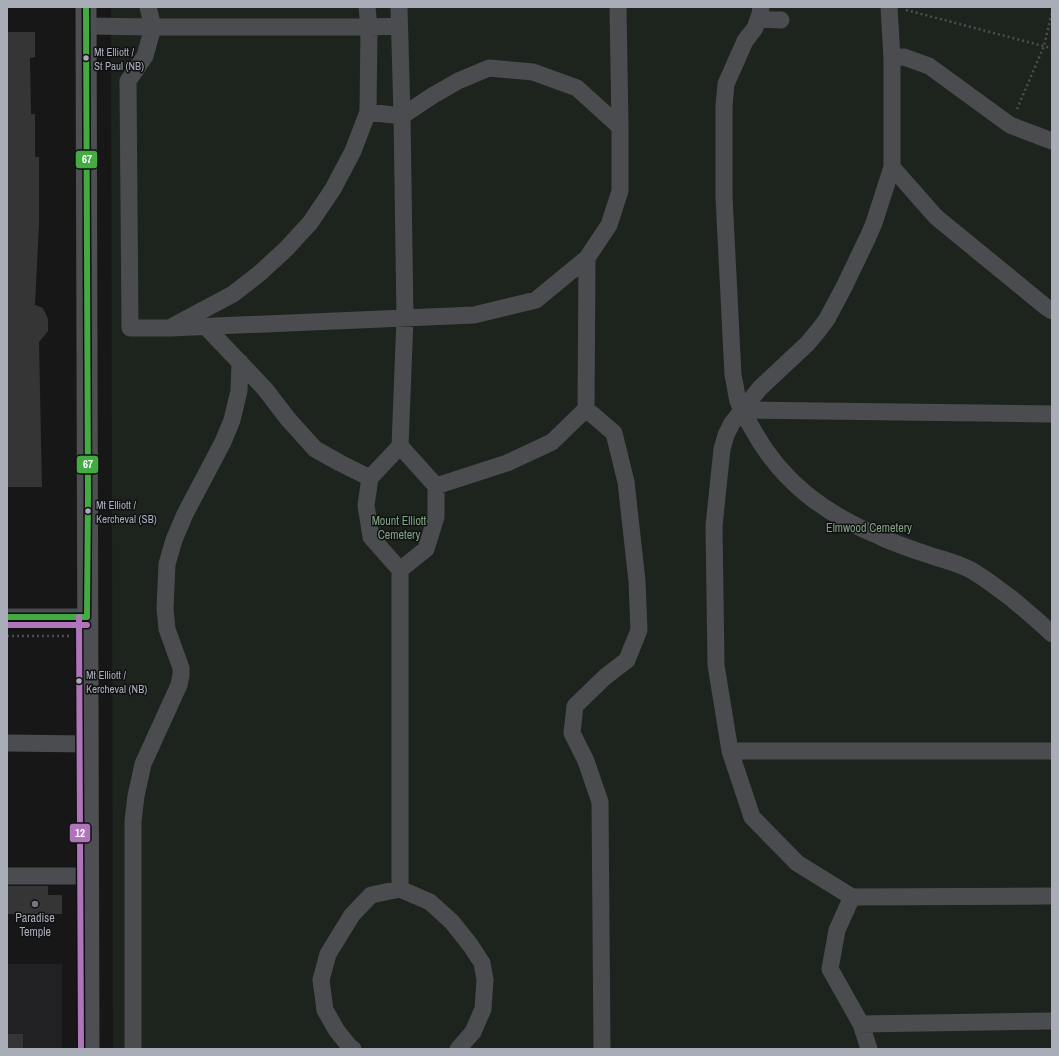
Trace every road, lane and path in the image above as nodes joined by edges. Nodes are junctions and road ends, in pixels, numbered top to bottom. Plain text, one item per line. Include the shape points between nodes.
1 (148, 7) edge
2 (367, 7) edge
3 (399, 7) edge
4 (618, 7) edge
5 (895, 8) edge
6 (1052, 12) edge
7 (759, 13) edge
8 (86, 17) edge
9 (781, 20) dead end
10 (399, 26) junction
11 (153, 27) junction
12 (370, 27) junction
13 (1044, 46) junction
14 (1052, 49) edge
15 (892, 58) junction
16 (368, 112) junction
17 (402, 116) junction
18 (1010, 125) junction
19 (620, 127) junction
20 (1052, 141) edge
21 (892, 167) junction
22 (587, 258) junction
23 (1052, 311) edge
24 (405, 318) junction
25 (206, 327) junction
26 (170, 328) junction
27 (240, 362) junction
28 (586, 409) junction
29 (742, 410) junction
30 (1052, 414) edge
31 (400, 446) junction
32 (370, 478) junction
33 (436, 486) junction
34 (400, 570) junction
35 (7, 617) edge
36 (88, 627) junction
37 (1052, 634) edge
38 (7, 636) edge
39 (7, 743) edge
40 (88, 744) junction
41 (730, 751) junction
42 (1052, 751) edge
43 (7, 876) edge
44 (89, 876) junction
45 (400, 889) junction
46 (1052, 896) edge
47 (852, 897) junction
48 (1052, 1021) edge
49 (861, 1024) junction
50 (89, 1049) edge
51 (133, 1049) edge
52 (353, 1049) edge
53 (458, 1049) edge
54 (602, 1049) edge
55 (869, 1049) edge

1 - 11 street
2 - 12 street
3 - 10 street
4 - 19 street
5 - 13 path
5 - 15 street
6 - 13 path
7 - 9 street
7 - 29 street via 755,28 745,41 726,84 724,106 724,197 733,374
8 - 11 street
8 - 36 main road
10 - 12 street
10 - 17 street
11 - 12 street
11 - 26 street via 145,56 128,81 130,328
12 - 16 street
13 - 14 path
13 - 18 path
15 - 18 street via 904,57 929,66
15 - 21 street
16 - 17 street
16 - 26 street via 353,151 333,189 310,223 260,273 233,294
17 - 19 street via 451,85 489,68 532,72 577,88
17 - 24 street
18 - 20 street
19 - 22 street via 620,191 609,225
21 - 23 street via 936,217
21 - 29 street via 874,223 827,319 807,344 760,388
22 - 24 street via 536,300 474,315
22 - 28 street
24 - 25 street
24 - 31 street
25 - 26 street
25 - 27 street
27 - 32 street via 315,448
27 - 51 street via 239,391 232,420 185,514 167,564 165,609 168,629 182,668 179,685 143,764 136,796 133,821
28 - 33 street via 552,442 507,463
28 - 54 street via 614,433 626,482 637,581 638,630 626,660 575,706 572,733 586,761 600,802
29 - 30 street
29 - 37 street via 760,443 780,469 823,506 880,537 969,569 997,587
29 - 41 street via 729,428 722,449 714,526 716,665
31 - 32 street
31 - 33 street
32 - 34 street via 366,505 371,537
33 - 34 street via 436,517 426,548
34 - 45 street
35 - 36 street
36 - 38 path
36 - 40 main road
39 - 40 street
40 - 44 main road
41 - 42 street
41 - 47 street via 752,817 798,863
43 - 44 street
44 - 50 main road
45 - 52 street via 371,896 352,915 328,954 321,980 325,1010 337,1031
45 - 53 street via 430,902 452,922 482,963 485,980 483,1009 473,1032
46 - 47 street
47 - 49 street via 837,930 830,969
48 - 49 street
49 - 55 street

